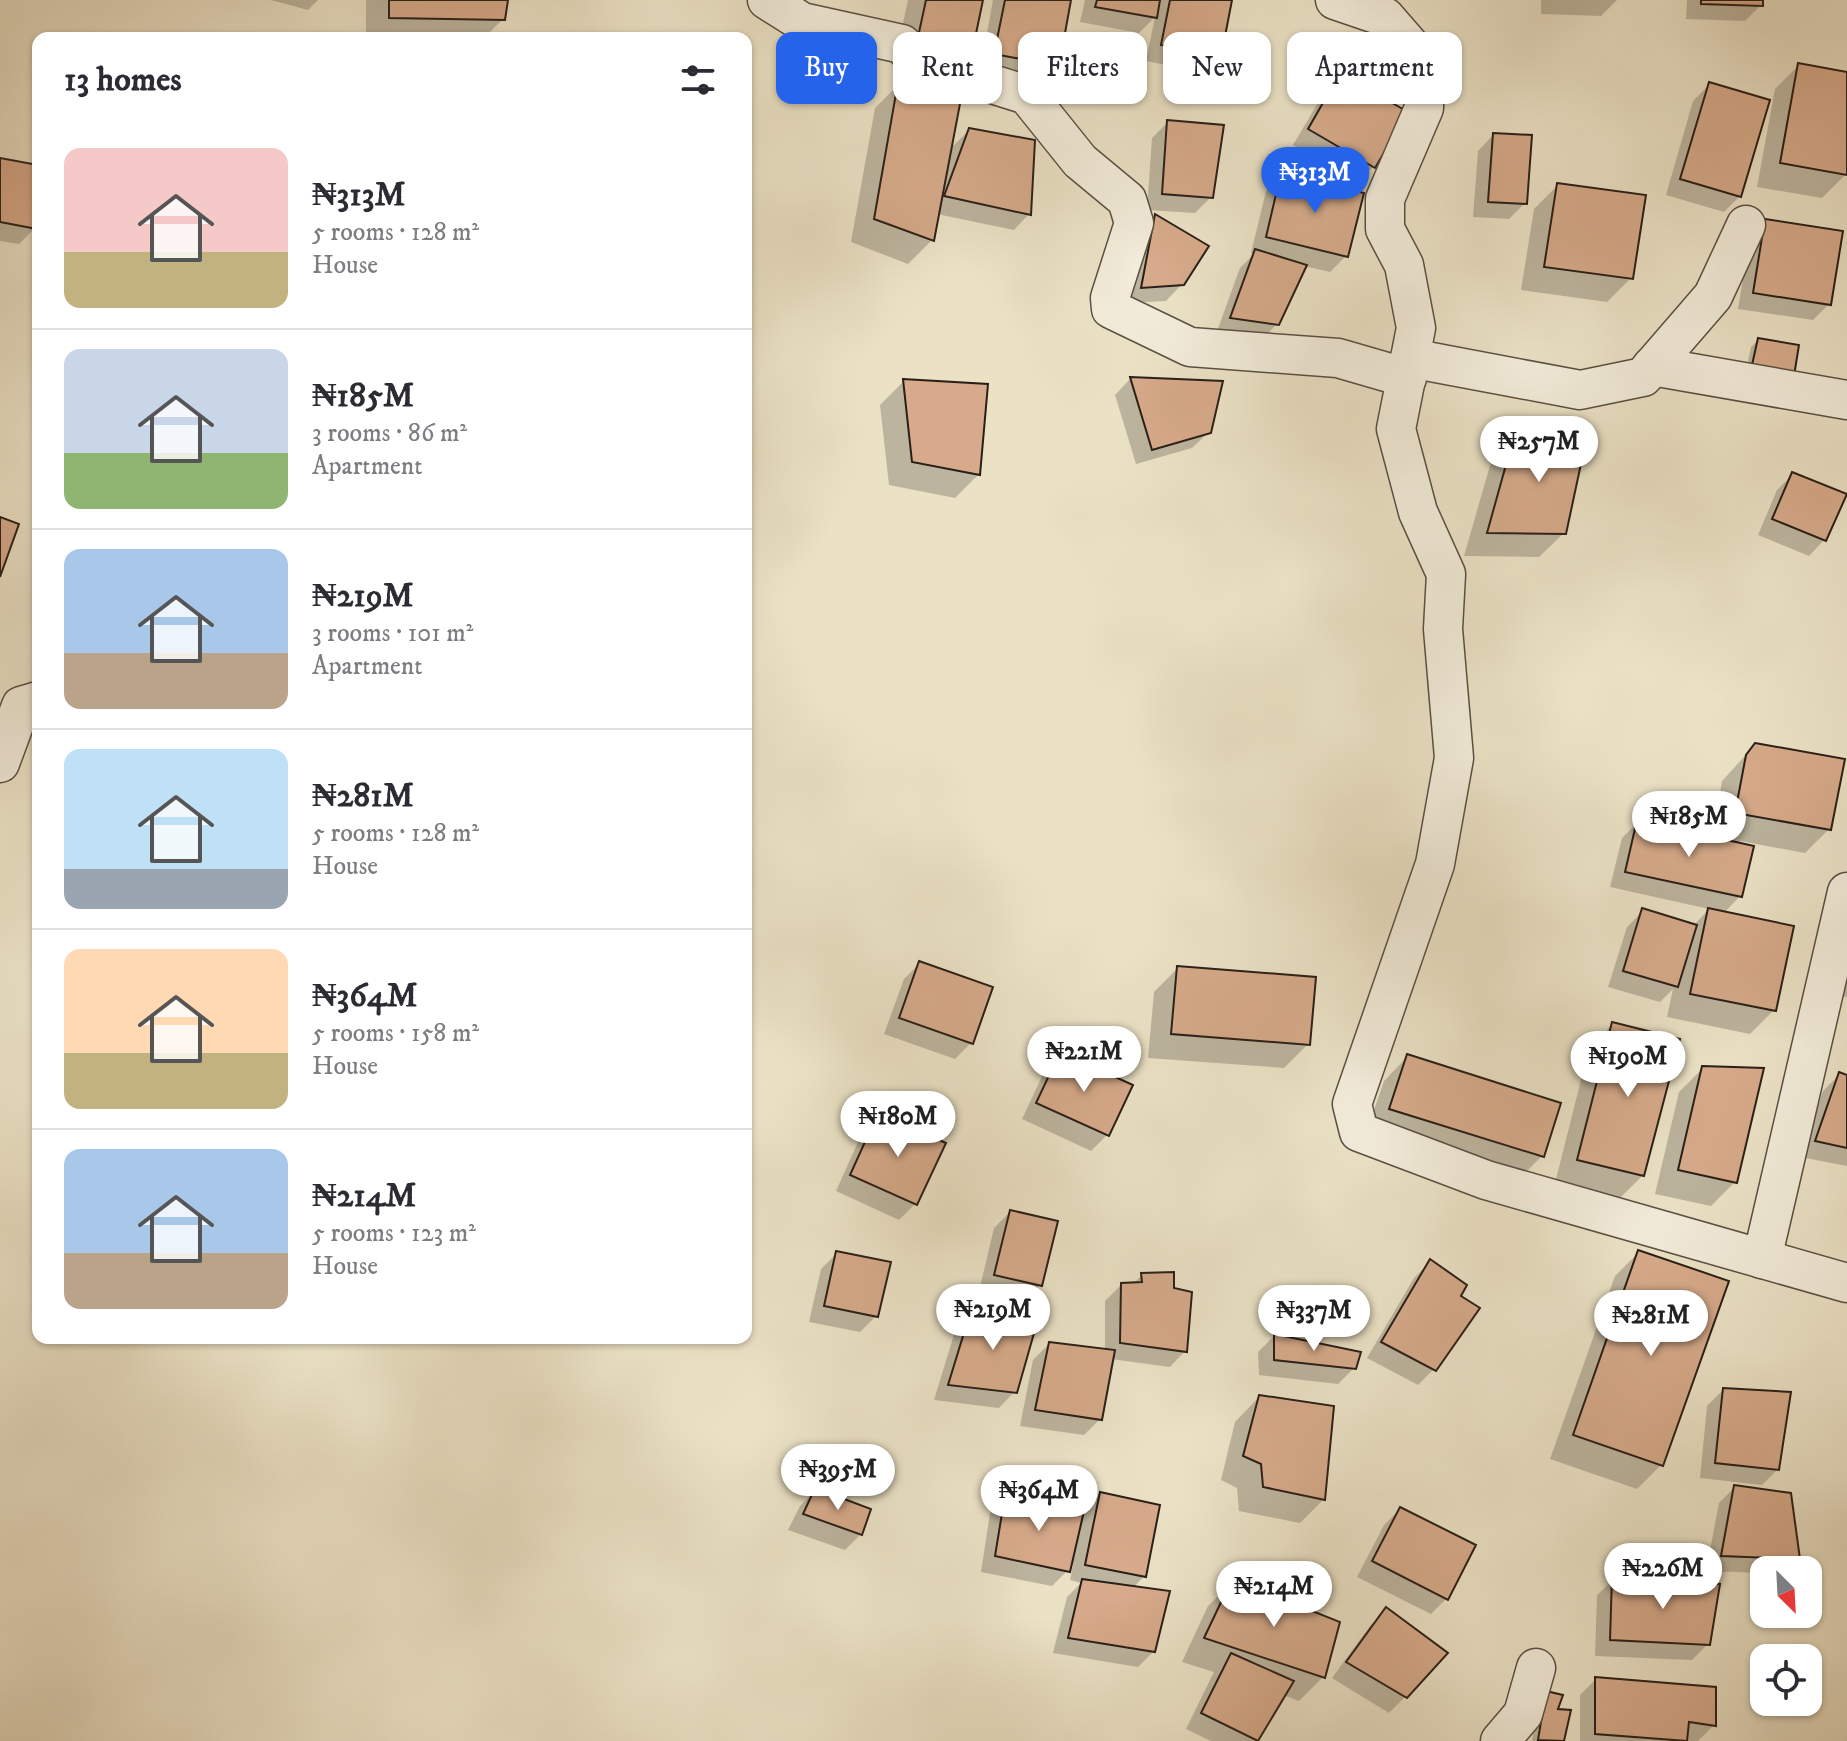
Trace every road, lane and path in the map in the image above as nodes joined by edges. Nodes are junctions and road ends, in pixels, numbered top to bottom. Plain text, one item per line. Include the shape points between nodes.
1 (767, 0) edge
2 (1335, 0) edge
3 (1746, 225) dead end
4 (1652, 366) junction
5 (1409, 368) junction
6 (1847, 400) edge
7 (32, 703) edge
8 (0, 763) edge
9 (1847, 892) edge
10 (1762, 1259) junction
11 (1847, 1283) edge
12 (1536, 1668) dead end
13 (1500, 1741) edge

1 - 5 street via 802,22 902,44 916,60 1027,95 1080,161 1127,200 1134,223 1111,309 1190,347
2 - 5 street via 1385,17 1424,62 1424,108 1385,199 1385,229 1404,265 1416,328
3 - 4 street via 1713,296
4 - 5 street via 1643,377 1580,390
4 - 6 street
5 - 10 street via 1396,429 1418,512 1446,574 1443,629 1454,758 1435,864 1352,1104 1359,1132 1486,1180
7 - 8 street via 21,706
9 - 10 street
10 - 11 street
12 - 13 street via 1523,1714

